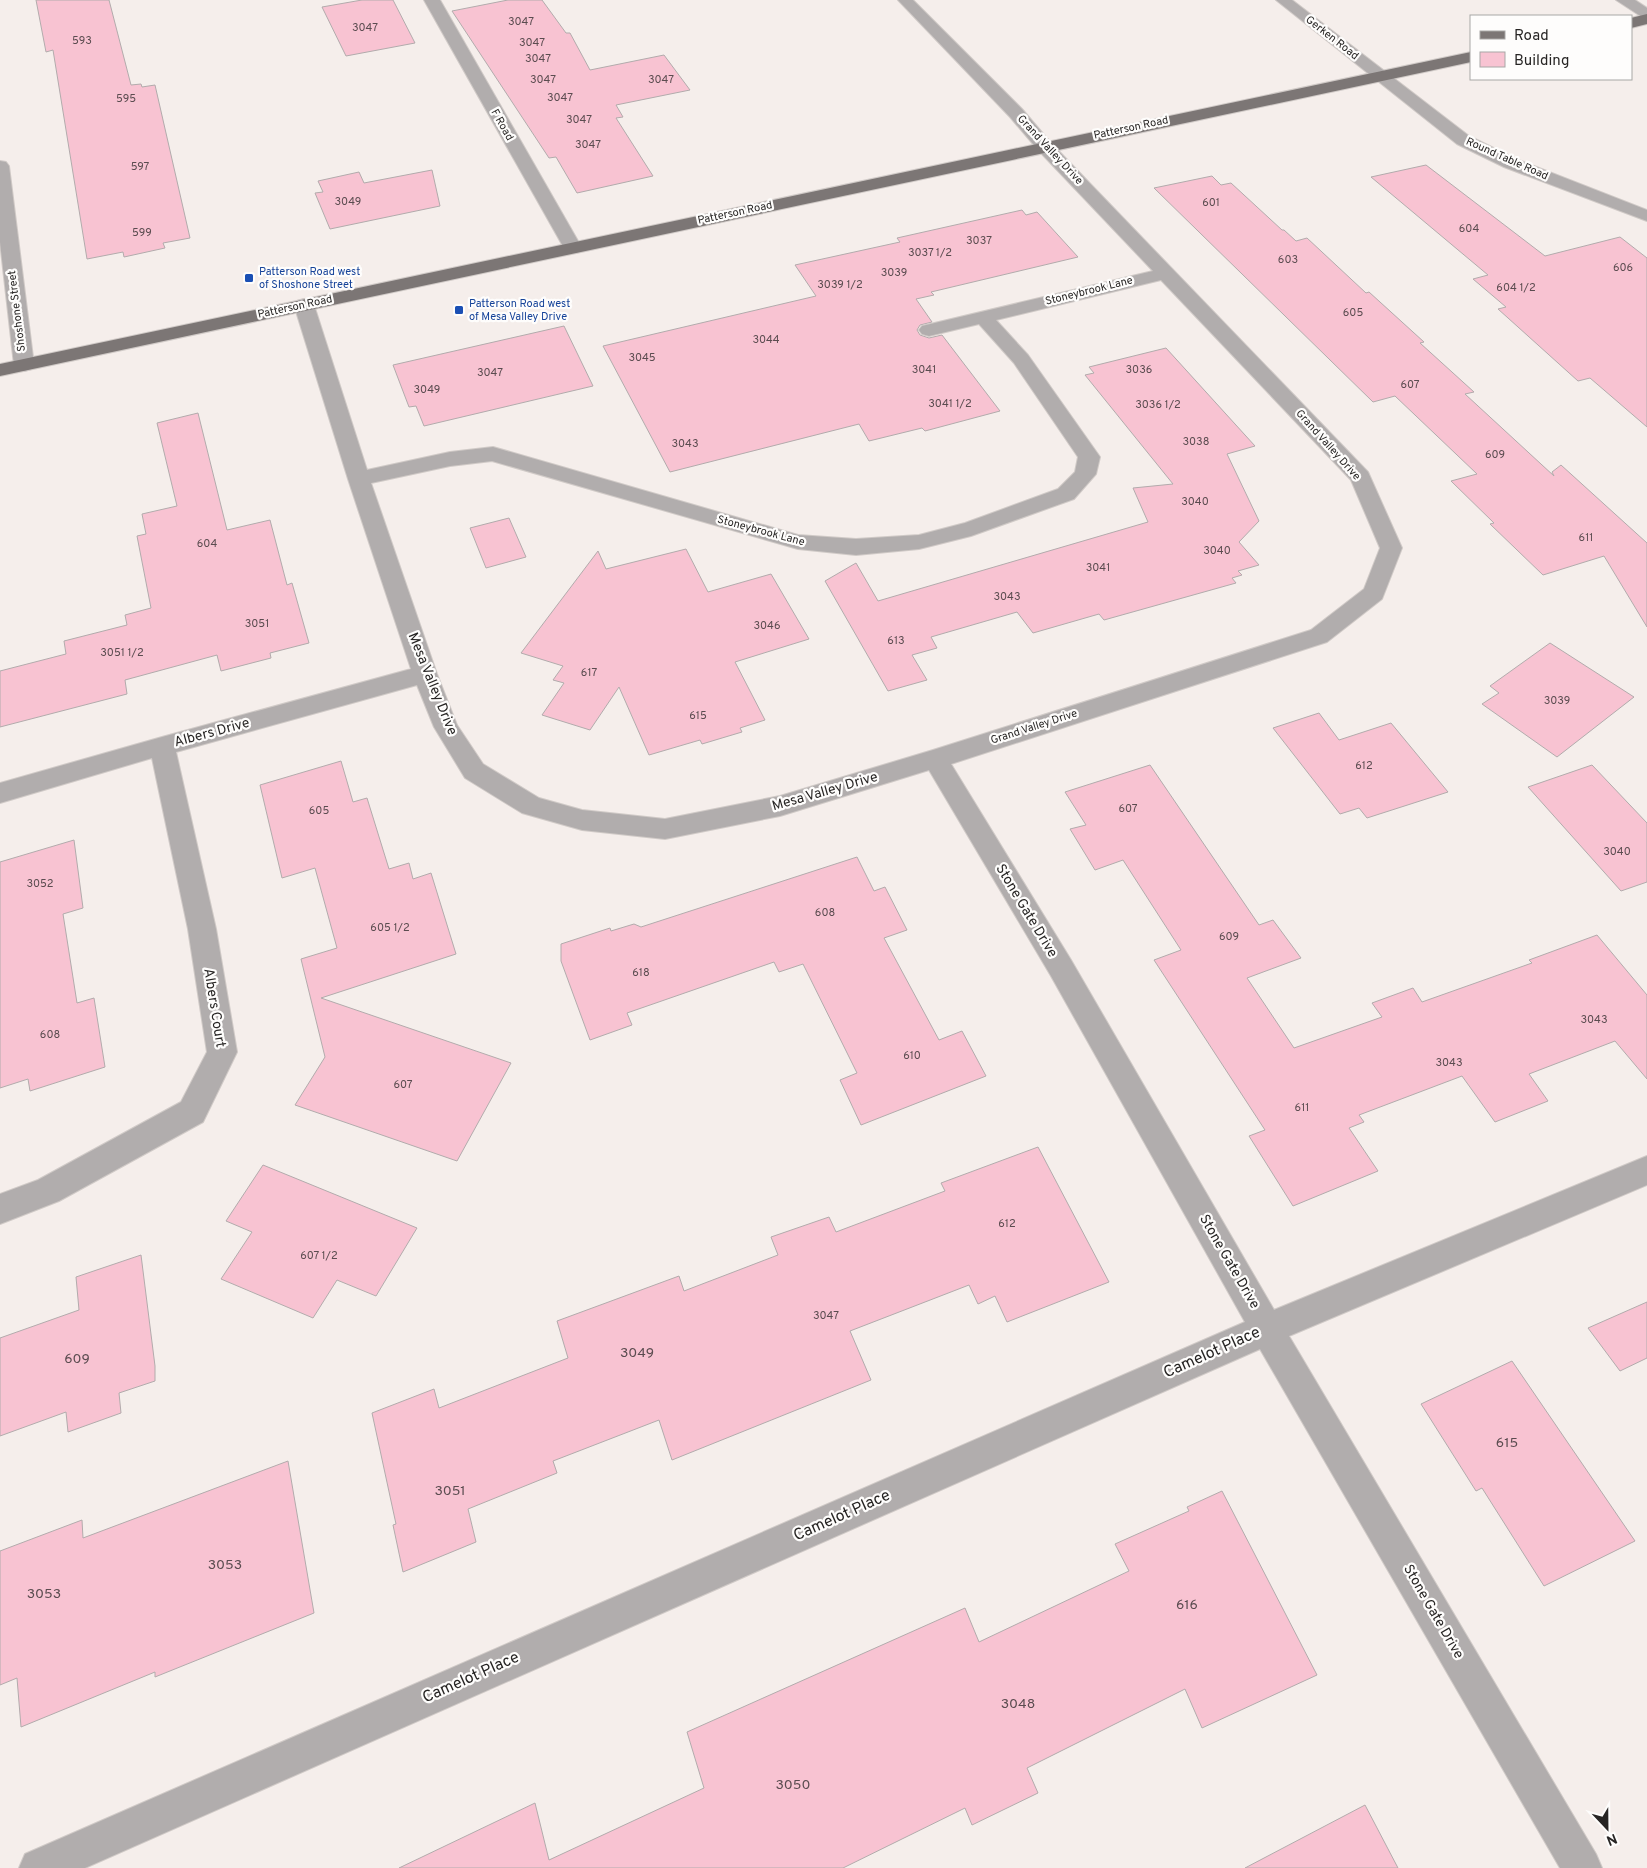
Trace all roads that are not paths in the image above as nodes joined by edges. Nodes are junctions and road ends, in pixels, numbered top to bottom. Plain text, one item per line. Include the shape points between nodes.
1 (432, 0) edge
2 (905, 0) edge
3 (1283, 0) edge
4 (1624, 0) edge
5 (1647, 14) edge
6 (1647, 19) edge
7 (1632, 22) edge
8 (1470, 56) edge
9 (1381, 76) junction
10 (1046, 147) junction
11 (0, 166) edge
12 (1647, 216) edge
13 (573, 248) junction
14 (1166, 273) junction
15 (304, 305) junction
16 (984, 316) junction
17 (929, 330) dead end
18 (24, 365) junction
19 (0, 370) edge
20 (359, 479) junction
21 (425, 674) junction
22 (162, 746) junction
23 (935, 759) junction
24 (0, 793) edge
25 (1647, 1170) edge
26 (0, 1209) edge
27 (1267, 1329) junction
28 (39, 1868) edge
29 (1582, 1868) edge

1 - 13 street, F Road
2 - 10 street, Grand Valley Drive
3 - 9 street, Gerken Road
4 - 5 street
6 - 7 main road
8 - 9 main road, Patterson Road
9 - 10 main road, Patterson Road
9 - 12 street, Round Table Road via 1463,140 1510,163
10 - 13 main road, Patterson Road
10 - 14 street, Grand Valley Drive
11 - 18 street, Shoshone Street
13 - 15 main road, Patterson Road
14 - 16 street, Stoneybrook Lane
14 - 23 street, Grand Valley Drive via 1360,477 1391,548 1374,593 1319,636
15 - 18 main road, Patterson Road
15 - 20 street, Mesa Valley Drive
16 - 17 street, Stoneybrook Lane
16 - 20 street, Stoneybrook Lane via 1021,359 1089,457 1085,474 1066,494 971,529 919,542 856,548 798,542 493,454 450,459
18 - 19 main road, Patterson Road
20 - 21 street, Mesa Valley Drive
21 - 22 street, Albers Drive
21 - 23 street, Mesa Valley Drive via 446,727 474,771 531,806 582,820 665,829 780,806
22 - 24 street, Albers Drive
22 - 26 street, Albers Court via 202,930 222,1052 192,1112 48,1191
23 - 27 street, Stone Gate Drive via 1061,968
25 - 27 street, Camelot Place
27 - 28 street, Camelot Place
27 - 29 street, Stone Gate Drive

